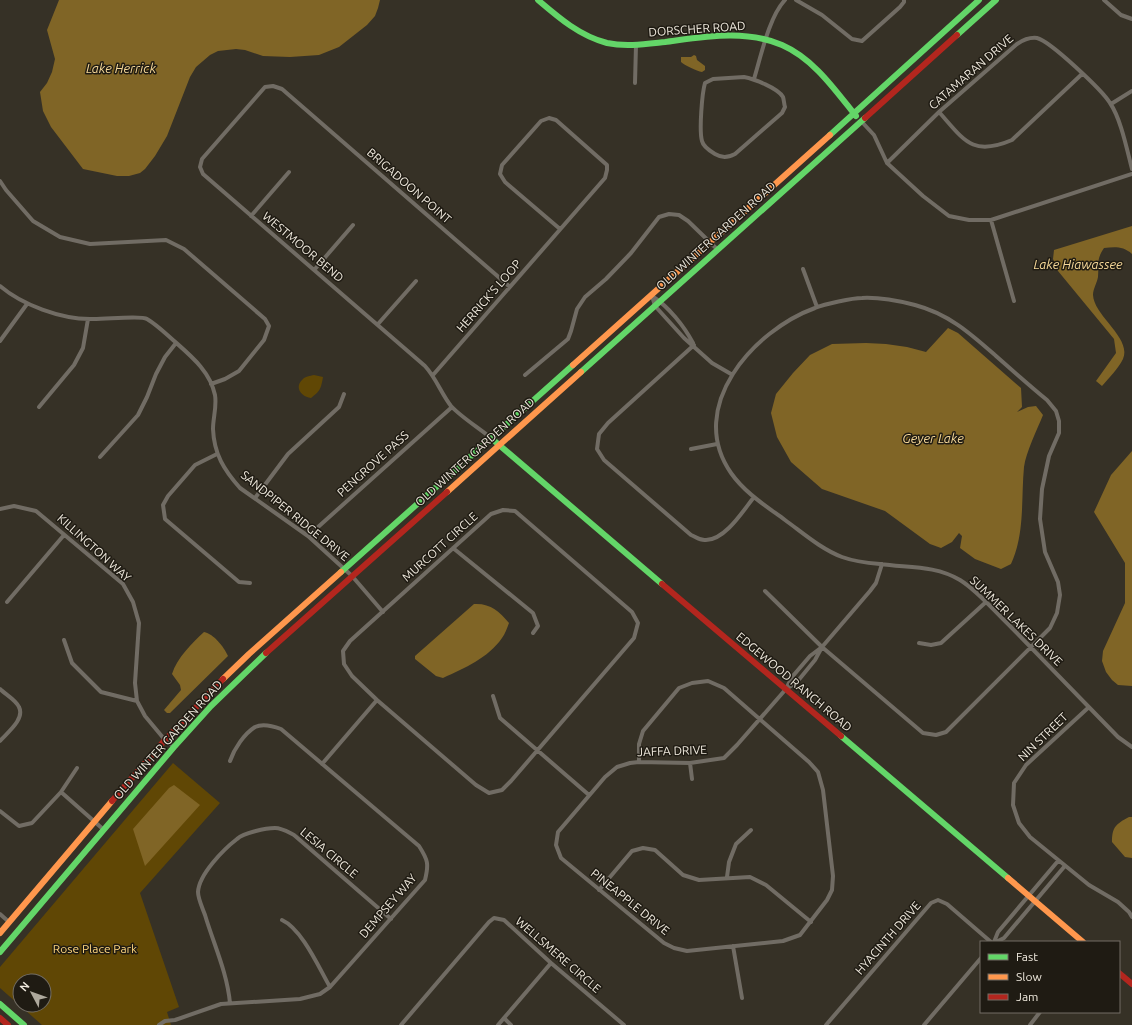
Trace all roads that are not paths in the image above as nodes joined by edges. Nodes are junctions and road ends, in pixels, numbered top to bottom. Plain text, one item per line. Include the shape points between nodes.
1 (540, 0) edge
2 (785, 0) edge
3 (796, 0) edge
4 (904, 0) edge
5 (979, 0) edge
6 (996, 0) edge
7 (1104, 0) edge
8 (1132, 19) edge
9 (767, 39) junction
10 (636, 45) junction
11 (1082, 74) junction
12 (754, 79) junction
13 (635, 83) dead end
14 (1132, 91) edge
15 (295, 100) joint
16 (1111, 104) junction
17 (939, 112) junction
18 (854, 114) junction
19 (861, 121) junction
20 (887, 163) junction
21 (1132, 169) edge
22 (289, 172) dead end
23 (1132, 174) edge
24 (0, 181) edge
25 (251, 216) junction
26 (991, 220) junction
27 (353, 225) dead end
28 (560, 229) junction
29 (711, 243) junction
30 (718, 250) junction
31 (315, 269) junction
32 (803, 269) dead end
33 (416, 281) dead end
34 (0, 286) edge
35 (510, 287) junction
36 (652, 296) junction
37 (1014, 301) dead end
38 (660, 302) junction
39 (27, 304) junction
40 (655, 306) junction
41 (817, 307) junction
42 (88, 320) junction
43 (378, 324) junction
44 (0, 341) edge
45 (176, 343) junction
46 (694, 345) junction
47 (526, 374) dead end
48 (731, 374) junction
49 (433, 375) junction
50 (211, 384) junction
51 (344, 394) dead end
52 (39, 407) dead end
53 (452, 407) junction
54 (491, 438) junction
55 (717, 444) junction
56 (499, 445) junction
57 (691, 449) dead end
58 (217, 454) junction
59 (100, 457) dead end
60 (754, 497) junction
61 (255, 498) junction
62 (0, 509) edge
63 (64, 535) junction
64 (308, 536) junction
65 (454, 548) junction
66 (882, 564) junction
67 (345, 569) junction
68 (352, 576) junction
69 (250, 583) dead end
70 (764, 591) dead end
71 (7, 602) dead end
72 (986, 602) junction
73 (383, 612) junction
74 (534, 633) dead end
75 (64, 640) dead end
76 (920, 643) dead end
77 (822, 647) junction
78 (1032, 648) junction
79 (0, 689) edge
80 (786, 689) junction
81 (493, 696) dead end
82 (137, 700) junction
83 (377, 700) junction
84 (1089, 707) junction
85 (760, 719) junction
86 (165, 740) junction
87 (0, 741) edge
88 (174, 747) junction
89 (1132, 747) edge
90 (538, 751) junction
91 (230, 761) dead end
92 (639, 762) junction
93 (690, 763) junction
94 (322, 764) junction
95 (77, 768) dead end
96 (692, 779) dead end
97 (60, 792) junction
98 (589, 795) junction
99 (0, 812) edge
100 (95, 822) junction
101 (104, 830) junction
102 (750, 830) dead end
103 (1058, 861) junction
104 (1064, 867) junction
105 (727, 877) junction
106 (598, 890) junction
107 (1029, 896) junction
108 (1035, 901) junction
109 (0, 914) edge
110 (1132, 917) edge
111 (391, 919) junction
112 (282, 920) dead end
113 (9, 922) junction
114 (811, 922) junction
115 (0, 933) edge
116 (993, 941) edge
117 (994, 941) edge
118 (996, 941) edge
119 (1082, 941) edge
120 (733, 946) junction
121 (0, 952) edge
122 (980, 959) edge
123 (551, 963) junction
124 (1120, 974) edge
125 (1132, 984) edge
126 (330, 987) junction
127 (742, 998) dead end
128 (230, 1003) junction
129 (0, 1004) edge
130 (1039, 1013) edge
131 (0, 1018) edge
132 (504, 1018) junction
133 (175, 1020) junction
134 (8, 1025) edge
135 (24, 1025) edge
136 (159, 1025) edge
137 (177, 1025) edge
138 (401, 1025) edge
139 (498, 1025) edge
140 (511, 1025) edge
141 (624, 1025) edge
142 (826, 1025) edge
143 (924, 1025) edge
144 (1030, 1025) edge

1 - 10 main road, DORSCHER ROAD via 569,26 589,37 613,44
2 - 9 street via 773,17
3 - 4 street via 822,15 852,39 862,41 900,7
5 - 18 main road, OLD WINTER GARDEN ROAD
6 - 19 main road, OLD WINTER GARDEN ROAD
7 - 8 street via 1121,15
9 - 10 main road, DORSCHER ROAD via 734,34
9 - 12 street
9 - 18 main road, DORSCHER ROAD via 790,49 807,61
10 - 13 street
11 - 16 street, CATAMARAN DRIVE
11 - 17 street, CATAMARAN DRIVE via 1050,45 1036,38 1025,39
11 - 17 street via 1012,140 1001,145 974,146
12 - 12 street via 713,79 705,83 702,92 702,142 720,157 735,154 782,113 785,107 777,91
14 - 16 street
15 - 25 street, WESTMOOR BEND via 282,89 265,87 202,159 200,167 203,174
15 - 35 street, BRIGADOON POINT
16 - 21 street, CATAMARAN DRIVE via 1123,134
17 - 20 street, CATAMARAN DRIVE
18 - 19 main road, DORSCHER ROAD
18 - 29 main road, OLD WINTER GARDEN ROAD
19 - 20 street via 874,135
19 - 30 main road, OLD WINTER GARDEN ROAD
20 - 26 street via 949,216 969,220
22 - 25 street
23 - 26 street
24 - 50 street via 33,221 60,237 90,244 166,240 184,248 265,319 269,326 264,340 239,371
25 - 31 street, WESTMOOR BEND
26 - 37 street
27 - 31 street
28 - 28 street, HERRICK'S LOOP via 605,178 607,165 556,120 549,118 541,121 502,165 500,174 505,182
28 - 35 street, HERRICK'S LOOP
29 - 30 street
29 - 36 main road, OLD WINTER GARDEN ROAD
29 - 47 street via 679,215 659,217 631,254 585,297 577,309 568,339
30 - 38 main road, OLD WINTER GARDEN ROAD
31 - 43 street, WESTMOOR BEND
32 - 41 street
33 - 43 street
34 - 39 street, SANDPIPER RIDGE DRIVE
35 - 49 street, HERRICK'S LOOP
36 - 38 street
36 - 40 street
36 - 54 main road, OLD WINTER GARDEN ROAD
38 - 40 main road, OLD WINTER GARDEN ROAD
38 - 46 street via 687,331
39 - 42 street, SANDPIPER RIDGE DRIVE via 60,315
39 - 44 street
40 - 46 street via 684,338
40 - 56 main road, OLD WINTER GARDEN ROAD
41 - 48 street, SUMMER LAKES DRIVE via 787,320 754,348
41 - 78 street, SUMMER LAKES DRIVE via 862,298 890,300 934,311 960,325 1047,400 1056,411 1060,421 1059,433 1049,456 1042,489 1040,519 1045,552 1058,582 1060,595 1057,613 1050,628
42 - 45 street, SANDPIPER RIDGE DRIVE via 145,318
42 - 52 street via 83,348 74,365
43 - 49 street, WESTMOOR BEND
45 - 50 street, SANDPIPER RIDGE DRIVE via 196,360
45 - 59 street via 165,357 138,414
46 - 48 street via 712,363
46 - 60 street via 608,423 599,434 597,449 604,460 691,535 700,539 715,539 724,533
48 - 55 street, SUMMER LAKES DRIVE via 721,399 717,419
49 - 53 street, WESTMOOR BEND
50 - 58 street, SANDPIPER RIDGE DRIVE via 215,396 213,429
51 - 61 street via 339,407 288,454
53 - 54 street, WESTMOOR BEND
53 - 64 street, PENGROVE PASS
54 - 56 main road, EDGEWOOD RANCH ROAD
54 - 67 main road, OLD WINTER GARDEN ROAD
55 - 57 street
55 - 60 street, SUMMER LAKES DRIVE via 737,482
56 - 68 main road, OLD WINTER GARDEN ROAD
56 - 80 main road, EDGEWOOD RANCH ROAD
58 - 61 street, SANDPIPER RIDGE DRIVE via 240,488
58 - 69 street via 195,465 168,496 163,506 165,519 239,582
60 - 66 street, SUMMER LAKES DRIVE via 816,543 843,557
61 - 64 street, SANDPIPER RIDGE DRIVE
62 - 63 street, KILLINGTON WAY via 14,506 36,510
63 - 71 street
63 - 82 street, KILLINGTON WAY via 123,584 133,602 139,623 135,683
64 - 67 street, SANDPIPER RIDGE DRIVE
65 - 73 street, MURCOTT CIRCLE
65 - 74 street via 533,613 538,626
65 - 90 street, MURCOTT CIRCLE via 492,514 503,510 515,511 632,612 638,623 634,638
66 - 72 street, SUMMER LAKES DRIVE via 927,568 946,573 960,580
66 - 77 street via 876,583
67 - 68 street, SANDPIPER RIDGE DRIVE
67 - 86 main road, OLD WINTER GARDEN ROAD via 244,659
68 - 73 street, SANDPIPER RIDGE DRIVE
68 - 88 main road, OLD WINTER GARDEN ROAD via 256,662
70 - 77 street, SUMMER LAKES DRIVE
72 - 76 street via 941,643
72 - 78 street, SUMMER LAKES DRIVE
73 - 83 street, MURCOTT CIRCLE via 350,641 343,651 344,664 352,676
75 - 82 street via 72,663 101,692
77 - 78 street, SUMMER LAKES DRIVE via 923,734 936,735 946,732
77 - 80 street via 810,656 792,677
77 - 80 street via 797,682
78 - 84 street, SUMMER LAKES DRIVE
79 - 87 street via 19,706 20,712 19,719
80 - 85 street, JAFFA DRIVE
80 - 107 main road, EDGEWOOD RANCH ROAD
81 - 90 street via 500,718
82 - 86 street, KILLINGTON WAY via 145,716
83 - 90 street, MURCOTT CIRCLE via 476,785 489,793 502,790
83 - 94 street
84 - 89 street, SUMMER LAKES DRIVE via 1118,737
84 - 103 street, NIN STREET via 1026,765 1014,783 1013,805 1019,823 1030,837
85 - 92 street, PINEAPPLE DRIVE via 724,688 708,681 692,683 680,688 643,730 639,744
85 - 93 street, JAFFA DRIVE via 724,758
85 - 114 street, PINEAPPLE DRIVE via 818,772 823,790 833,876 832,890
86 - 88 street, KILLINGTON WAY
86 - 100 main road, OLD WINTER GARDEN ROAD
88 - 101 main road, OLD WINTER GARDEN ROAD
90 - 98 street
91 - 94 street, DEMPSEY WAY via 241,741 256,727 270,725 281,729
92 - 93 street, JAFFA DRIVE
92 - 98 street, JAFFA DRIVE via 617,767
93 - 96 street
94 - 111 street, DEMPSEY WAY via 420,846 427,858 425,880
95 - 97 street
97 - 99 street via 32,823 19,826
97 - 100 street
98 - 106 street, PINEAPPLE DRIVE via 558,832 556,845 561,858
100 - 101 street
100 - 113 main road, OLD WINTER GARDEN ROAD
101 - 121 main road, OLD WINTER GARDEN ROAD
102 - 105 street via 736,844 729,862
103 - 104 street
103 - 107 street
104 - 108 street
104 - 110 street via 1118,902
105 - 106 street via 699,880 683,875 655,850 643,848 632,851
105 - 114 street via 750,877 766,885
106 - 120 street, PINEAPPLE DRIVE via 664,943 674,948 687,951
107 - 108 main road, EDGEWOOD RANCH ROAD
107 - 117 street via 998,932
108 - 118 street via 1004,938
108 - 119 main road, EDGEWOOD RANCH ROAD
109 - 113 street
111 - 126 street, DEMPSEY WAY
111 - 128 street, LESIA CIRCLE via 289,833 275,828 240,837 227,846 216,860 203,878 198,892 224,970
112 - 126 street via 301,937
113 - 115 main road, OLD WINTER GARDEN ROAD
114 - 120 street, PINEAPPLE DRIVE via 800,935 783,941
116 - 142 street, HYACINTH DRIVE via 947,904 938,900 931,903
120 - 127 street
122 - 143 street
123 - 132 street
123 - 138 street, WELLSMERE CIRCLE via 504,920 494,918
123 - 141 street, WELLSMERE CIRCLE
124 - 125 main road
126 - 128 street, DEMPSEY WAY via 320,994 300,1000
128 - 133 street, DEMPSEY WAY
129 - 135 main road
130 - 144 street
131 - 134 main road
132 - 139 street
132 - 140 street
133 - 136 street, DEMPSEY WAY via 165,1021
133 - 137 street

